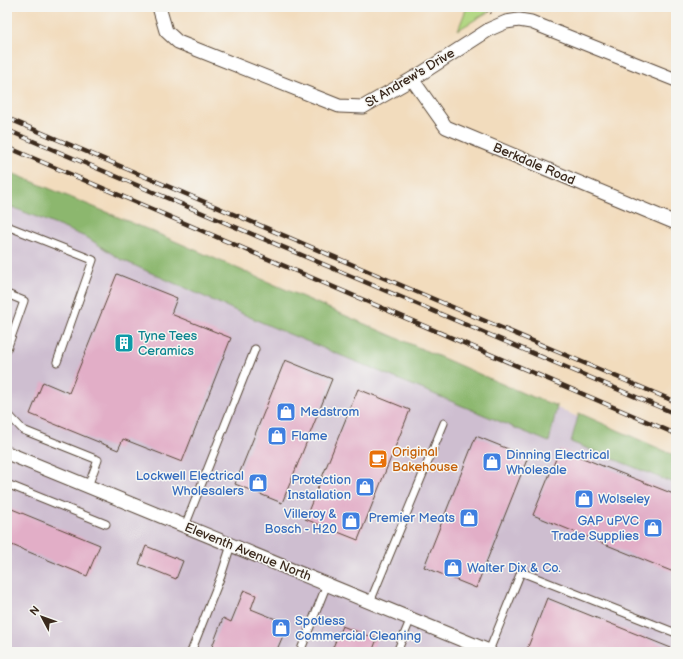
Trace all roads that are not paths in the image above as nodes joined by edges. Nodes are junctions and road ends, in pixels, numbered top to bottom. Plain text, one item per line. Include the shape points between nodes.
1 (158, 7) edge
2 (412, 79) junction
3 (676, 80) edge
4 (676, 223) edge
5 (7, 226) edge
6 (7, 294) edge
7 (7, 349) edge
8 (255, 349) dead end
9 (57, 362) dead end
10 (7, 413) edge
11 (444, 423) dead end
12 (7, 453) edge
13 (7, 484) edge
14 (88, 486) junction
15 (106, 524) dead end
16 (185, 526) junction
17 (231, 545) junction
18 (327, 584) junction
19 (370, 602) junction
20 (411, 618) junction
21 (676, 633) edge
22 (489, 651) edge
23 (191, 652) edge
24 (300, 652) edge
25 (397, 652) edge

1 - 2 street, St Andrew's Drive via 166,31 178,42 339,106 363,107
2 - 3 street, St Andrew's Drive via 490,29 506,22 520,20 531,22
2 - 4 street, Berkdale Road via 446,127
5 - 9 lane via 93,260
6 - 7 lane via 24,301
8 - 16 lane
10 - 14 lane via 23,430 98,460
11 - 19 lane
12 - 14 street, Eleventh Avenue North
13 - 15 lane
14 - 16 street, Eleventh Avenue North
16 - 17 street, Eleventh Avenue North
17 - 18 street, Eleventh Avenue North
17 - 23 lane
18 - 19 street, Eleventh Avenue North
18 - 24 lane
19 - 20 street, Eleventh Avenue North
20 - 22 street, Eleventh Avenue North
20 - 25 lane
21 - 22 lane via 521,572

